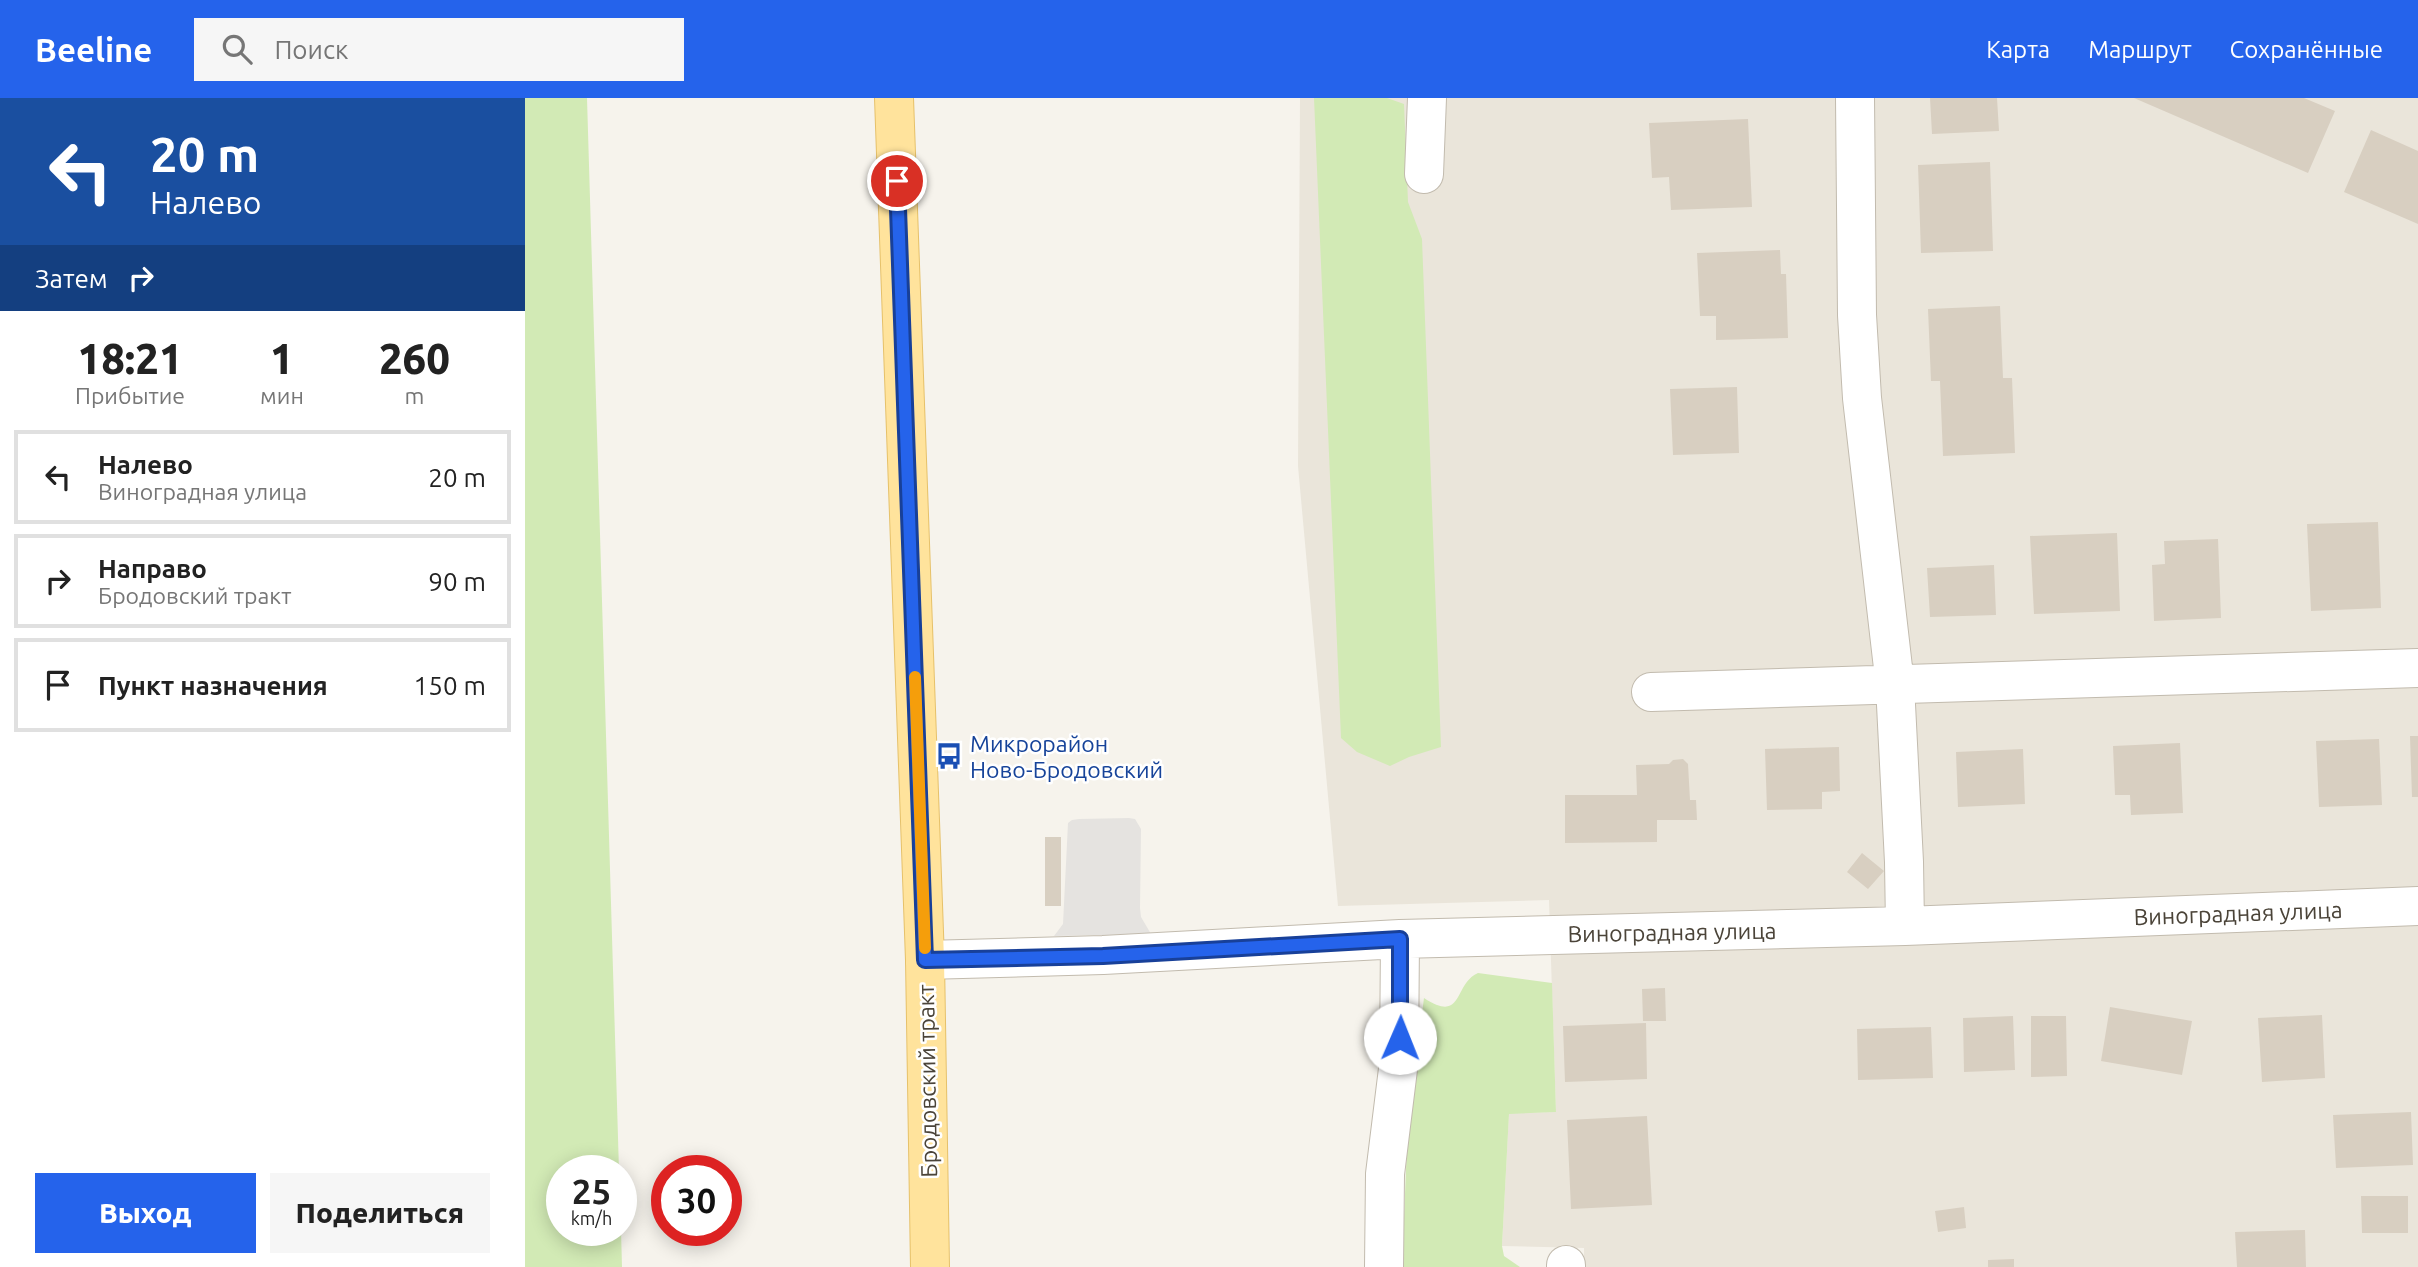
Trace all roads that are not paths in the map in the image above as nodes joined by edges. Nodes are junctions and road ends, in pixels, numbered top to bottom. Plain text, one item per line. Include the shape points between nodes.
1 (894, 98) edge
2 (1427, 98) edge
3 (1855, 98) edge
4 (1424, 174) dead end
5 (2418, 668) edge
6 (1895, 685) junction
7 (1651, 692) dead end
8 (2418, 906) edge
9 (1905, 926) junction
10 (1400, 939) junction
11 (925, 960) junction
12 (930, 1267) edge
13 (1384, 1267) edge

1 - 11 main road, Бродовский тракт
2 - 4 street
3 - 6 street via 1862,398
5 - 6 street
6 - 7 street
6 - 9 street
8 - 9 street, Виноградная улица
9 - 10 street, Виноградная улица
10 - 11 street, Виноградная улица via 1103,956
10 - 13 street via 1399,1061 1385,1174
11 - 12 main road, Бродовский тракт

